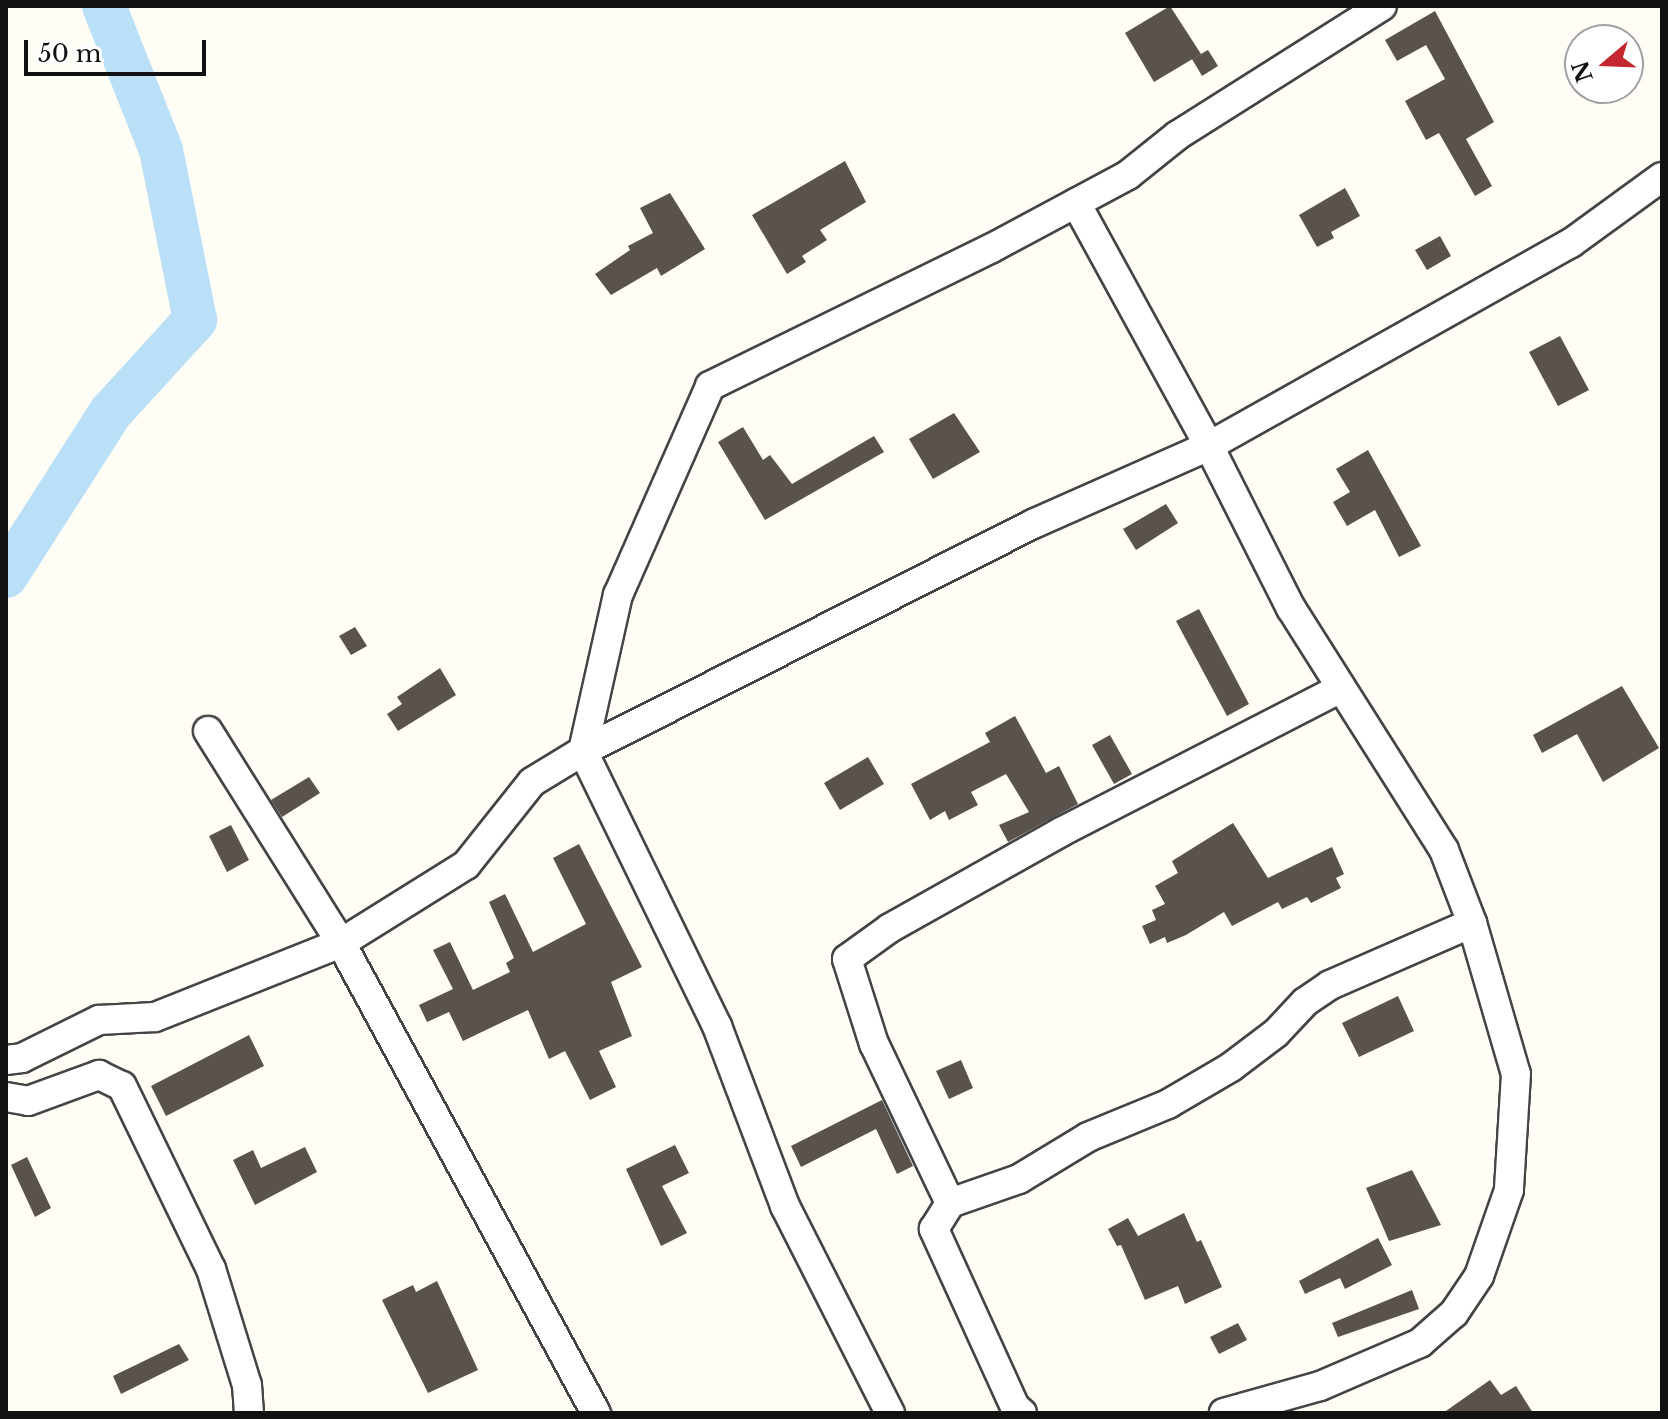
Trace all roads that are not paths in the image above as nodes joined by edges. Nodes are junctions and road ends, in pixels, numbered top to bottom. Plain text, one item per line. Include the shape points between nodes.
1 (1382, 6) edge
2 (1662, 177) edge
3 (1076, 203) junction
4 (1209, 446) junction
5 (1341, 688) junction
6 (208, 731) dead end
7 (583, 751) junction
8 (1472, 923) junction
9 (341, 943) junction
10 (6, 1060) edge
11 (6, 1097) edge
12 (950, 1203) junction
13 (249, 1413) edge
14 (596, 1413) edge
15 (890, 1413) edge
16 (1022, 1413) edge
17 (1224, 1413) edge

1 - 3 street via 1178,135 1128,175
2 - 4 street via 1571,243
3 - 4 street
3 - 7 street via 710,386 618,595
4 - 5 street via 1291,608
4 - 7 street via 1033,524
5 - 8 street via 1444,850
5 - 12 street via 1061,832 890,928 847,959 874,1044
6 - 9 street
7 - 9 street via 532,782 466,865
7 - 15 street via 717,1026 785,1206
8 - 12 street via 1330,985 1231,1067 1168,1104 1088,1137 1019,1179
8 - 17 street via 1516,1074 1509,1190 1479,1276 1454,1313 1420,1343 1320,1386
9 - 10 street via 155,1017 99,1020 22,1058
9 - 14 street
11 - 13 street via 28,1101 99,1075 122,1086 211,1269 247,1385
12 - 16 street via 934,1229

